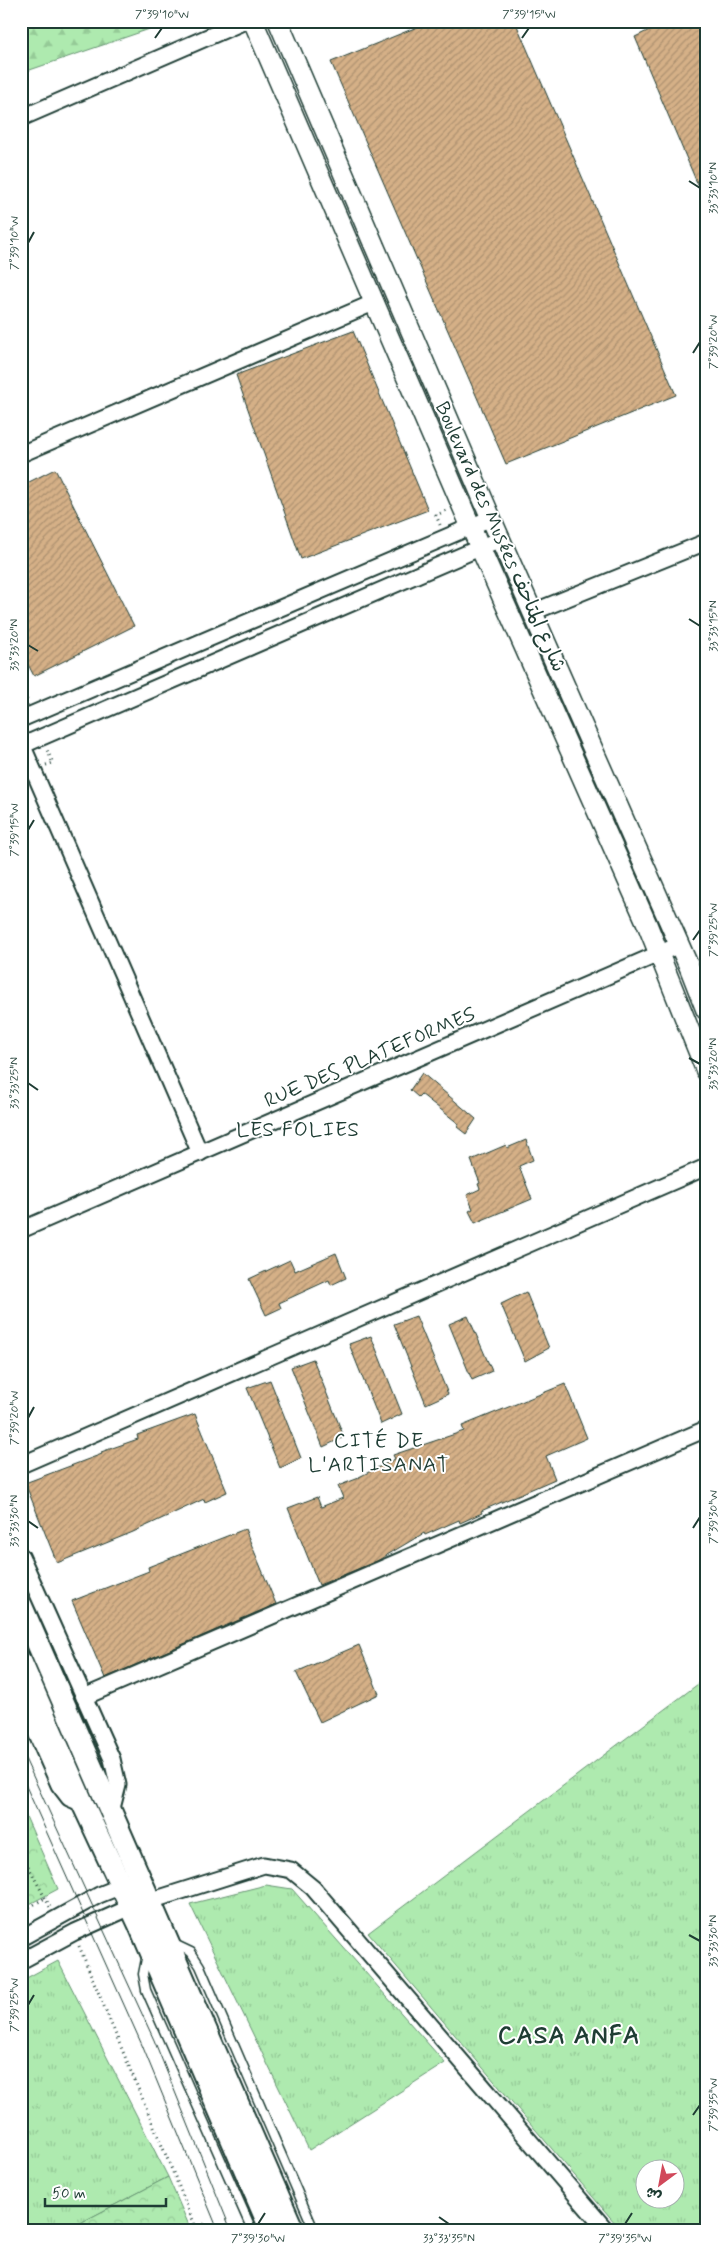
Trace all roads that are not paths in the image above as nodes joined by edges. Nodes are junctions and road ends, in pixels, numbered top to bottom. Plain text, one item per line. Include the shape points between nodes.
1 (245, 21) edge
2 (253, 21) edge
3 (278, 21) edge
4 (21, 118) edge
5 (373, 303) junction
6 (21, 454) edge
7 (491, 518) junction
8 (470, 527) junction
9 (500, 538) junction
10 (706, 542) edge
11 (480, 547) junction
12 (533, 612) junction
13 (21, 719) edge
14 (22, 744) edge
15 (679, 945) junction
16 (659, 954) junction
17 (706, 1010) edge
18 (706, 1071) edge
19 (200, 1153) junction
20 (706, 1167) edge
21 (21, 1230) edge
22 (706, 1429) edge
23 (21, 1465) edge
24 (21, 1556) edge
25 (21, 1605) edge
26 (21, 1662) edge
27 (84, 1698) junction
28 (21, 1699) edge
29 (83, 1804) junction
30 (112, 1812) junction
31 (141, 1878) junction
32 (120, 1886) junction
33 (151, 1899) junction
34 (131, 1907) junction
35 (21, 1938) edge
36 (159, 1946) junction
37 (21, 1961) edge
38 (252, 2230) edge
39 (271, 2230) edge
40 (294, 2230) edge
41 (314, 2230) edge
42 (606, 2230) edge

1 - 4 street
2 - 5 street, Boulevard des Musées شارع المتاحف
3 - 7 street, Boulevard des Musées شارع المتاحف
5 - 6 street
5 - 8 street, Boulevard des Musées شارع المتاحف
7 - 8 street
7 - 9 street, Boulevard des Musées شارع المتاحف
8 - 11 street, Boulevard des Musées شارع المتاحف
8 - 13 street
9 - 11 street
9 - 12 street, Boulevard des Musées شارع المتاحف
10 - 12 street
11 - 14 street
11 - 16 street, Boulevard des Musées شارع المتاحف
12 - 15 street, Boulevard des Musées شارع المتاحف
14 - 19 street
15 - 16 street, RUE DES PLATEFORMES
15 - 17 street, Boulevard des Musées شارع المتاحف
16 - 18 street, Boulevard des Musées شارع المتاحف
16 - 19 street, RUE DES PLATEFORMES
19 - 21 street, RUE DES PLATEFORMES
20 - 23 street
22 - 27 street
24 - 27 street
25 - 30 main road
26 - 29 main road
27 - 30 street via 117,1776 117,1795
28 - 29 street via 59,1785 69,1798
29 - 32 main road
30 - 31 main road
31 - 32 street
31 - 33 main road
32 - 34 main road
32 - 35 street
33 - 34 street
33 - 36 main road
33 - 42 street via 264,1865 282,1867 299,1875
34 - 36 main road
34 - 37 street
36 - 38 lane via 143,1966 146,1990
36 - 39 main road
36 - 40 main road
36 - 41 lane via 190,1952 200,1966

